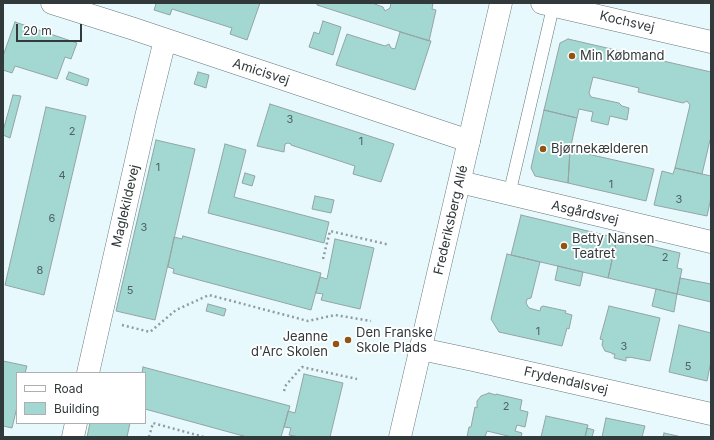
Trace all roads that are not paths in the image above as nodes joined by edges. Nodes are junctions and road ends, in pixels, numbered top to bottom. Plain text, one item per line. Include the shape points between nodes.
1 (52, 3) edge
2 (502, 3) edge
3 (550, 4) edge
4 (165, 40) junction
5 (711, 42) edge
6 (469, 141) junction
7 (460, 182) junction
8 (510, 194) junction
9 (711, 242) edge
10 (421, 349) junction
11 (88, 372) edge
12 (711, 414) edge
13 (76, 424) edge
14 (73, 437) edge
15 (400, 437) edge

1 - 4 street, Amicisvej
2 - 6 street, Frederiksberg Allé
3 - 5 street, Kochsvej
3 - 8 lane
4 - 6 street, Amicisvej
4 - 11 street, Maglekildevej
6 - 7 street, Frederiksberg Allé
7 - 8 street, Asgårdsvej
7 - 10 street, Frederiksberg Allé
8 - 9 street, Asgårdsvej
10 - 12 street, Frydendalsvej
10 - 15 street, Frederiksberg Allé
13 - 14 street

